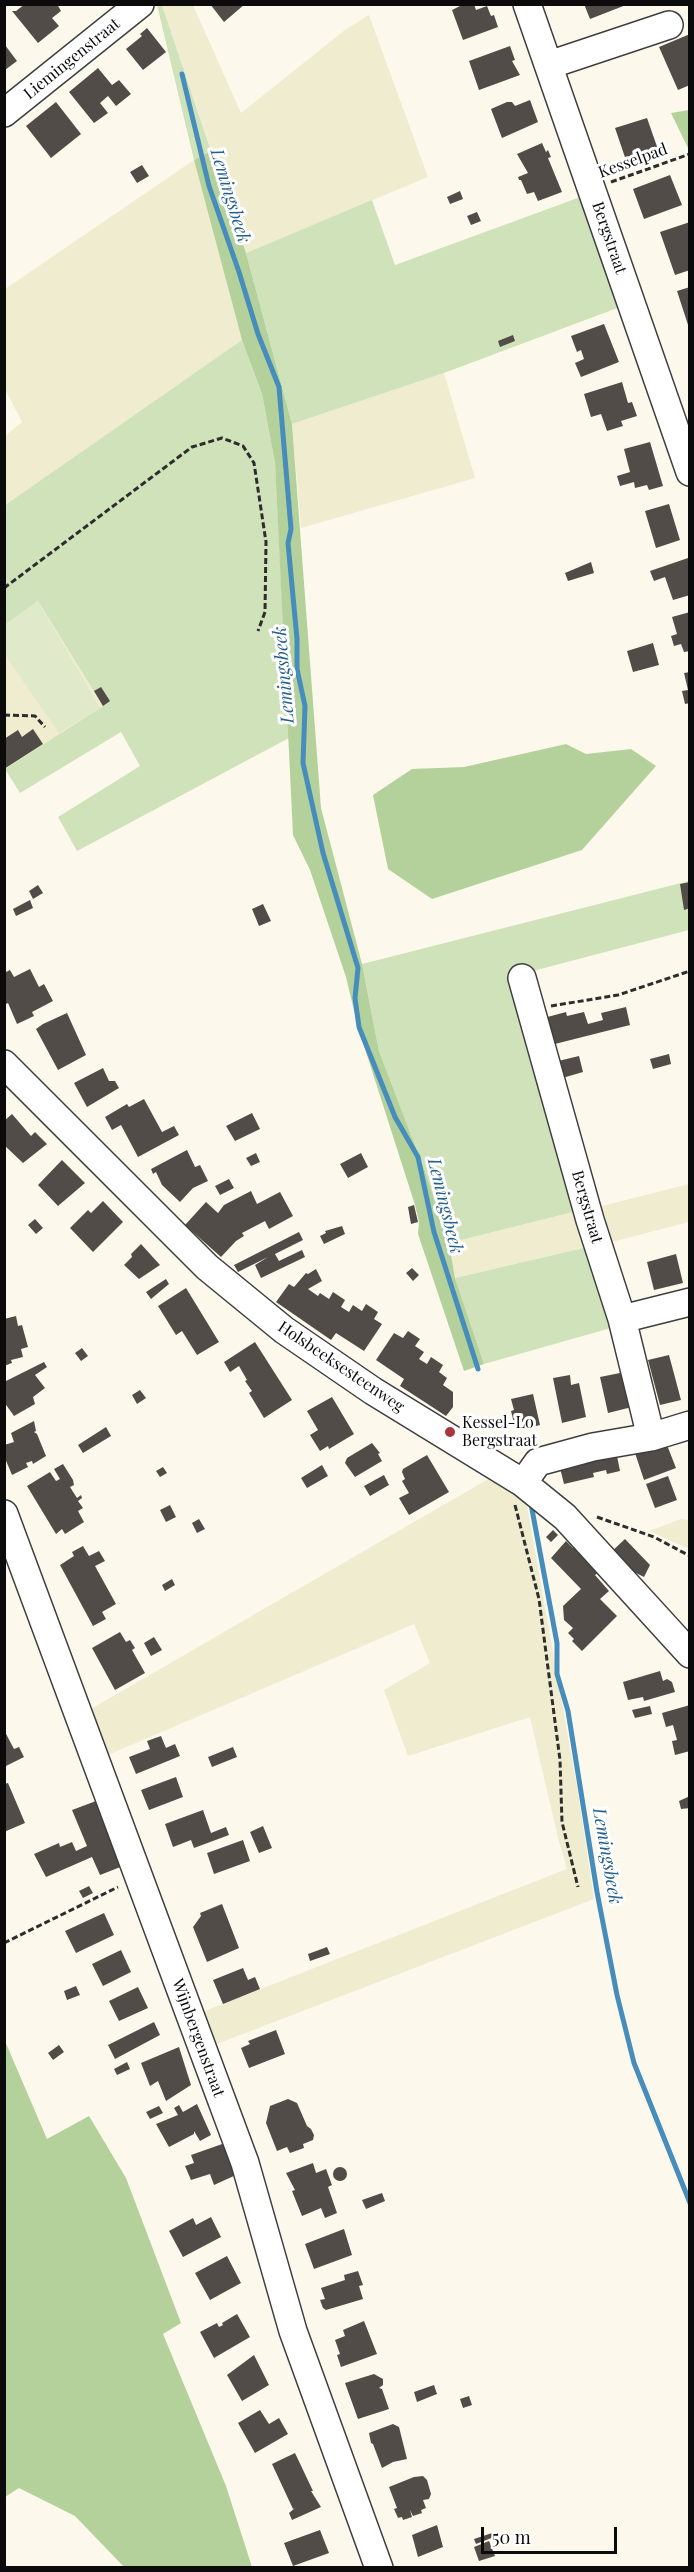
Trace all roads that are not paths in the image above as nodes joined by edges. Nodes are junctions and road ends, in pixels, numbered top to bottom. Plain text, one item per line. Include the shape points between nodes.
1 (140, 4) edge
2 (527, 4) edge
3 (669, 25) dead end
4 (549, 65) junction
5 (4, 113) edge
6 (690, 472) edge
7 (522, 978) dead end
8 (4, 1064) edge
9 (690, 1302) edge
10 (622, 1319) junction
11 (690, 1425) edge
12 (651, 1437) junction
13 (523, 1483) junction
14 (4, 1514) edge
15 (690, 1654) edge
16 (379, 2568) edge

1 - 5 street, Liemingenstraat
2 - 4 street, Bergstraat
3 - 4 street
4 - 6 street, Bergstraat
7 - 10 street, Bergstraat
8 - 13 street, Holsbeeksesteenweg via 207,1267 284,1330
9 - 10 street
10 - 12 street, Bergstraat
11 - 12 street
12 - 13 street via 538,1462
13 - 15 street, Holsbeeksesteenweg via 566,1517
14 - 16 street, Wijnbergenstraat via 245,2163 293,2331

